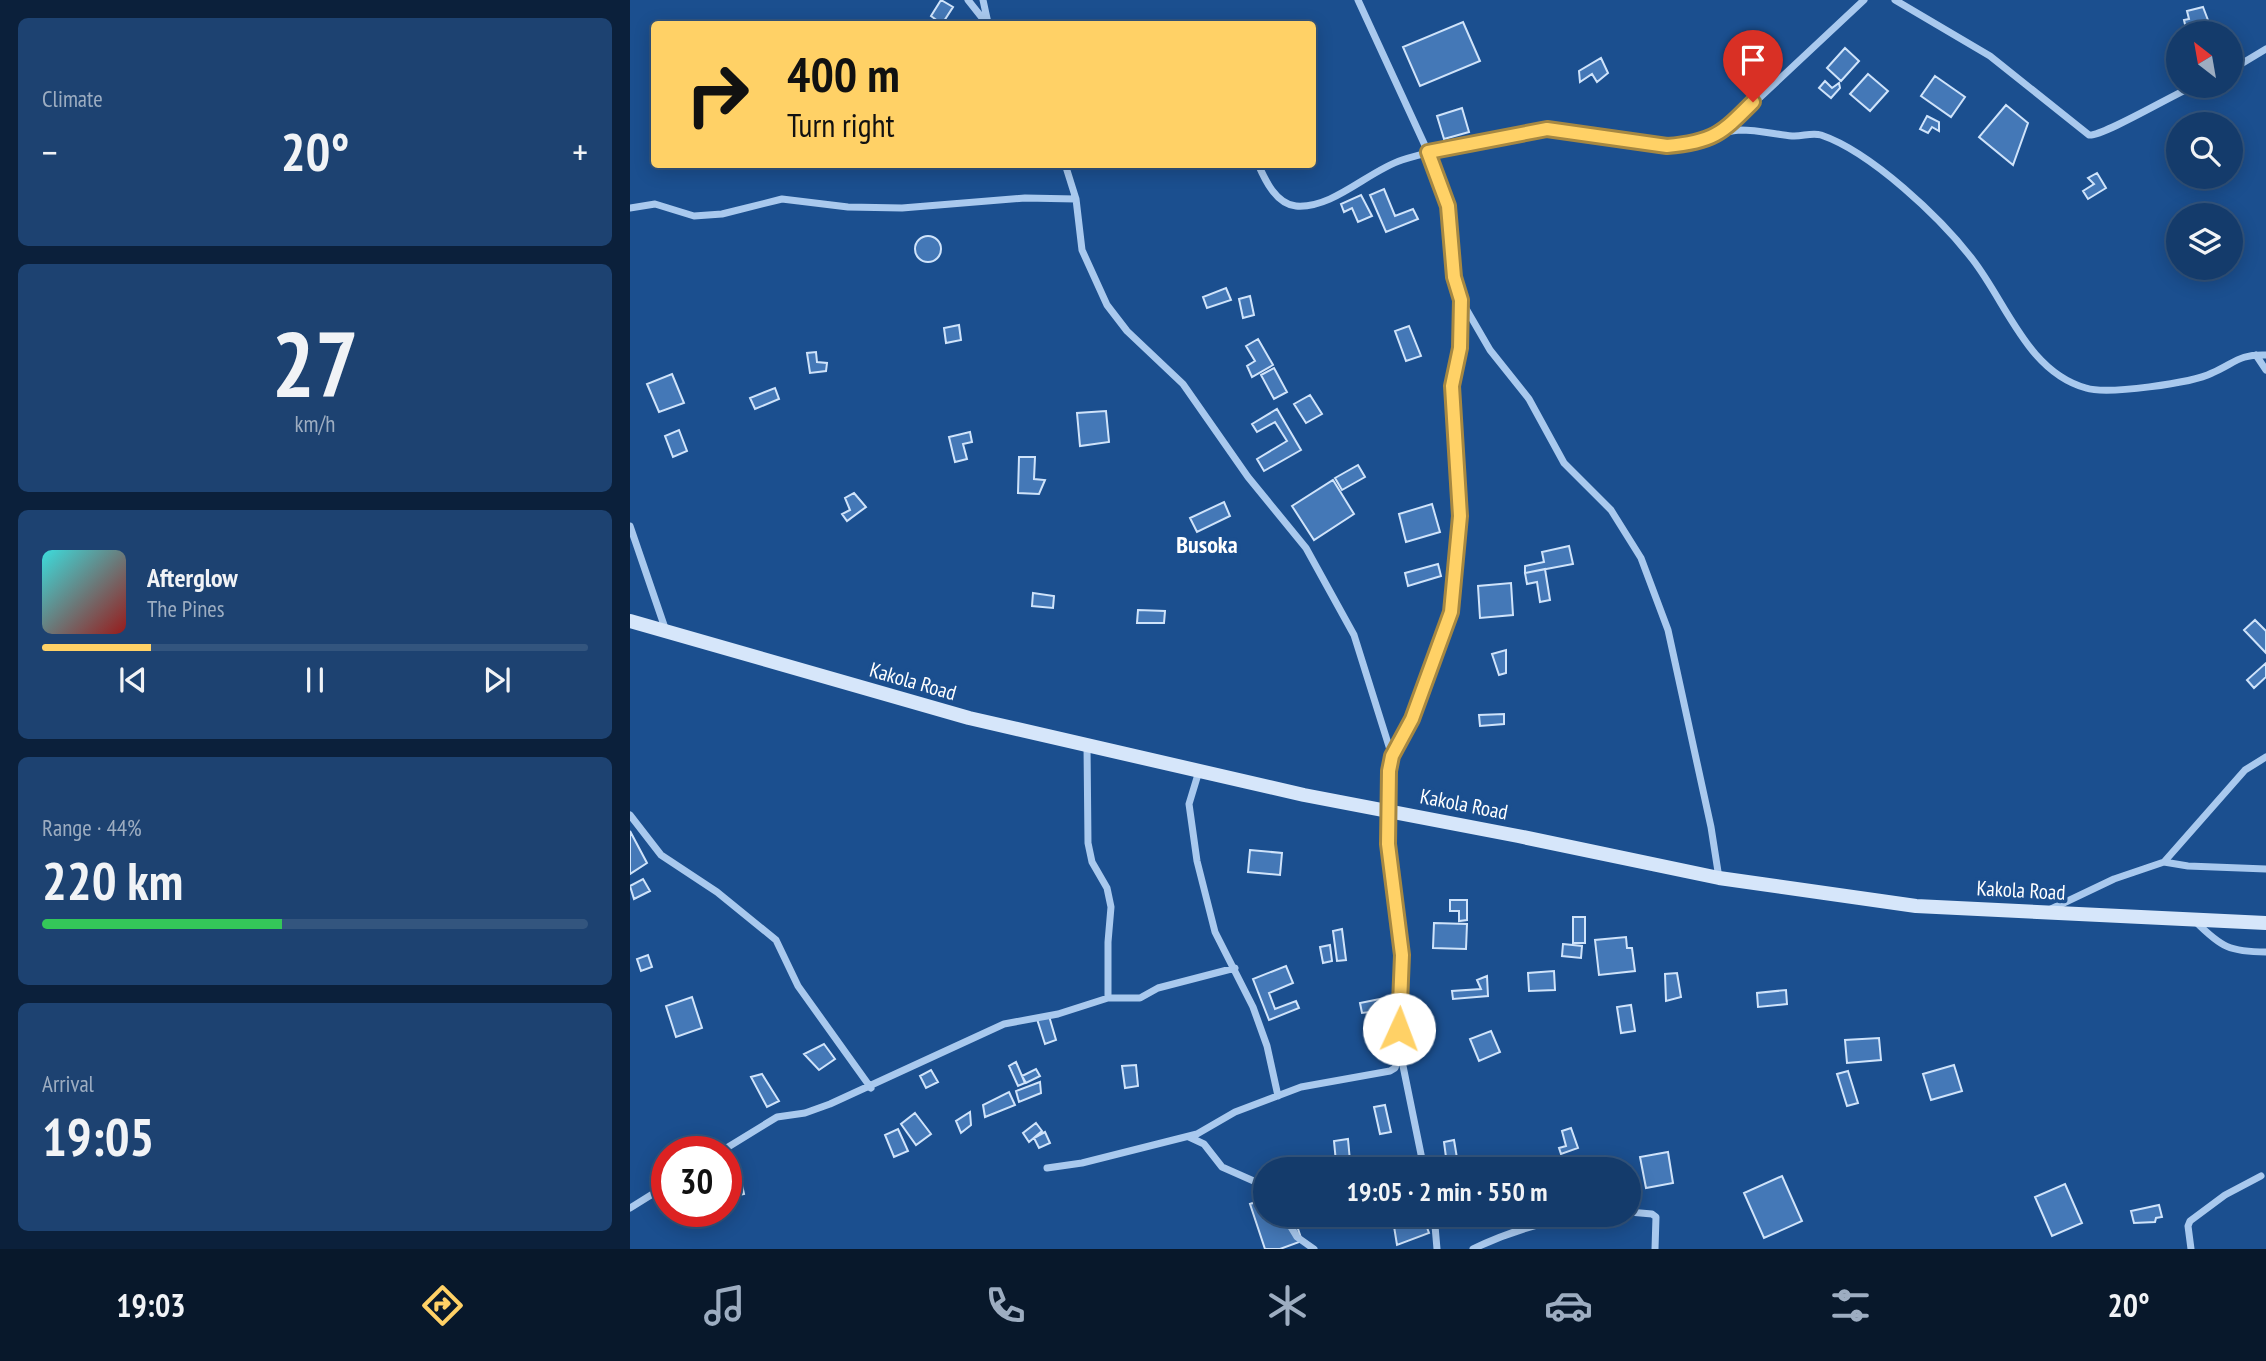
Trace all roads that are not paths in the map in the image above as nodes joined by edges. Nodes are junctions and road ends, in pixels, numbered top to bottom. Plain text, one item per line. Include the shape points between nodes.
1 (968, 0) edge
2 (983, 0) edge
3 (1358, 0) edge
4 (1864, 0) edge
5 (1895, 0) edge
6 (986, 21) edge
7 (987, 21) edge
8 (2266, 49) edge
9 (2244, 62) edge
10 (2166, 97) edge
11 (1722, 133) junction
12 (1428, 152) junction
13 (1066, 168) edge
14 (1260, 168) edge
15 (1076, 199) junction
16 (630, 208) edge
17 (1461, 300) junction
18 (2256, 355) junction
19 (2266, 355) edge
20 (2266, 370) edge
21 (630, 526) edge
22 (630, 621) edge
23 (667, 634) junction
24 (1087, 745) junction
25 (1392, 756) junction
26 (2266, 757) edge
27 (1199, 771) junction
28 (1391, 811) junction
29 (630, 815) edge
30 (2164, 862) junction
31 (2266, 869) edge
32 (1719, 878) junction
33 (2044, 912) junction
34 (2193, 919) junction
35 (2266, 923) edge
36 (2266, 952) edge
37 (1235, 968) junction
38 (1108, 998) junction
39 (1401, 1049) junction
40 (871, 1088) junction
41 (1278, 1096) junction
42 (1187, 1136) junction
43 (742, 1138) edge
44 (1422, 1157) edge
45 (1047, 1168) dead end
46 (2261, 1176) dead end
47 (1253, 1181) edge
48 (651, 1195) edge
49 (630, 1208) edge
50 (1641, 1212) edge
51 (1291, 1227) edge
52 (1435, 1227) edge
53 (1532, 1227) edge
54 (1314, 1249) edge
55 (1437, 1249) edge
56 (1474, 1249) edge
57 (1655, 1249) edge
58 (2191, 1249) edge

1 - 6 street
2 - 7 street
3 - 12 street
4 - 11 street
5 - 10 street via 1990,57 2089,135 2105,133
8 - 9 street
11 - 12 street via 1667,146 1547,129
11 - 18 street via 1818,134 1879,170 1931,212 1974,261 2004,311 2048,368 2066,382 2102,391 2192,380 2243,356
12 - 14 street via 1393,163 1317,203 1298,206 1283,202
12 - 17 street via 1448,206 1454,277
13 - 15 street
15 - 16 street via 889,208 782,199 694,216 654,204
15 - 25 street via 1082,250 1107,305 1127,331 1183,384 1248,477 1306,548 1348,619
17 - 25 street via 1460,348 1452,386 1460,516 1451,612 1412,719
17 - 32 street via 1490,350 1529,399 1564,463 1611,510 1641,558 1674,654
18 - 19 street
18 - 20 street
21 - 23 street
22 - 23 main road, Kakola Road
23 - 24 main road, Kakola Road via 969,718
24 - 27 main road, Kakola Road
24 - 38 street via 1088,843 1111,907
25 - 28 street
26 - 30 street via 2245,771
27 - 28 main road, Kakola Road
27 - 37 street via 1189,804 1197,861 1215,932
28 - 32 main road, Kakola Road
28 - 39 street via 1388,844 1402,955
29 - 40 street via 661,855 717,892 776,940 798,986
30 - 31 street
30 - 33 street via 2114,879
32 - 33 main road, Kakola Road via 1916,906
33 - 34 main road, Kakola Road
34 - 35 main road, Kakola Road
34 - 36 street via 2223,946 2238,952
37 - 38 street via 1158,988 1140,998
37 - 41 street via 1267,1046
38 - 40 street via 1004,1024
39 - 41 street via 1390,1071 1301,1087
39 - 44 street
40 - 43 street via 805,1113 777,1117
41 - 42 street
42 - 45 street
42 - 47 street via 1204,1144 1222,1167
46 - 58 street via 2190,1221
48 - 49 street
50 - 57 street via 1656,1217
51 - 54 street
52 - 55 street
53 - 56 street

